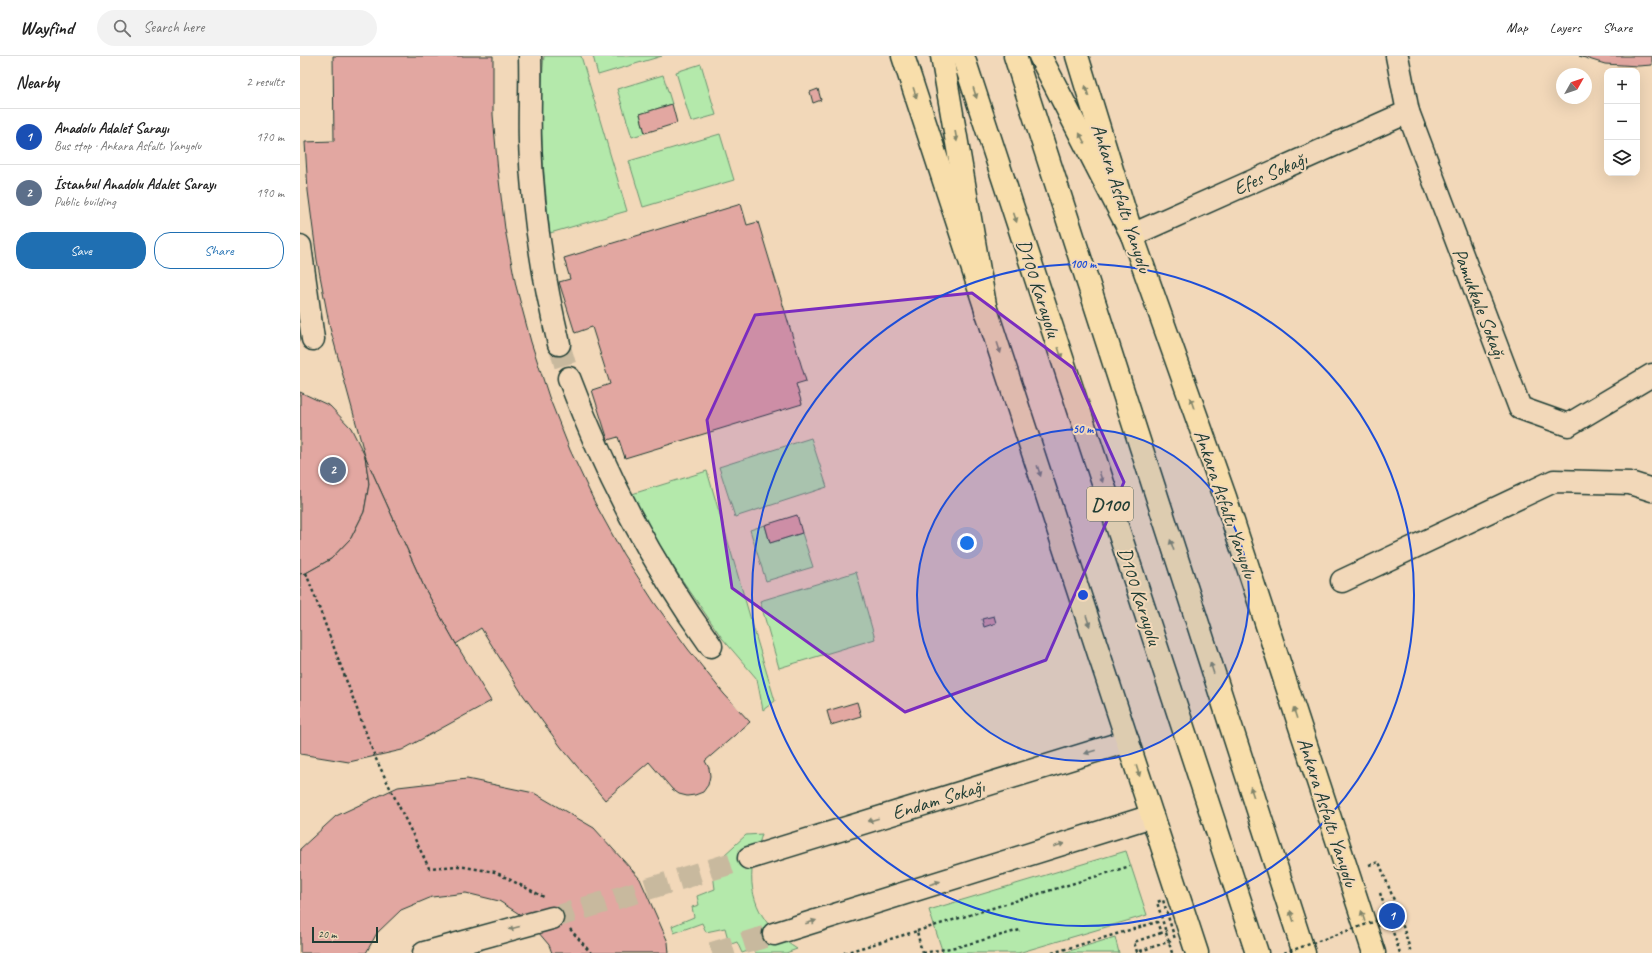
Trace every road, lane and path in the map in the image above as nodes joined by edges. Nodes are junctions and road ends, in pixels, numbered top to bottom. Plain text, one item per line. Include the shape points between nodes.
1 (530, 56) edge
2 (903, 56) edge
3 (942, 56) edge
4 (962, 56) edge
5 (1015, 56) edge
6 (1040, 56) edge
7 (1077, 56) edge
8 (1397, 56) edge
9 (1408, 112) junction
10 (1132, 235) junction
11 (300, 246) edge
12 (986, 310) junction
13 (313, 339) dead end
14 (559, 344) tunnel mouth
15 (1652, 375) edge
16 (569, 378) tunnel mouth
17 (1652, 490) edge
18 (306, 572) dead end
19 (1342, 581) dead end
20 (712, 646) dead end
21 (1128, 741) junction
22 (1152, 816) junction
23 (749, 858) tunnel mouth
24 (1379, 862) dead end
25 (1130, 866) dead end
26 (545, 897) dead end
27 (1399, 913) junction
28 (560, 921) joint
29 (1391, 923) dead end
30 (1020, 930) dead end
31 (917, 931) junction
32 (1161, 933) junction
33 (774, 934) tunnel mouth
34 (1179, 940) dead end
35 (424, 953) edge
36 (590, 953) edge
37 (844, 953) edge
38 (922, 953) edge
39 (1052, 953) edge
40 (1172, 953) edge
41 (1197, 953) edge
42 (1257, 953) edge
43 (1284, 953) edge
44 (1304, 953) edge
45 (1374, 953) edge
46 (1400, 953) edge
47 (1411, 953) edge

1 - 14 street via 530,140 535,212 540,252
2 -> 12 main road
3 -> 12 main road
4 -> 42 main road, D100 Karayolu / D100
44 -> 5 main road, D100
10 -> 6 main road
10 -> 7 main road, Ankara Asfaltı Yanyolu
8 - 9 street, Pamukkale Sokağı
9 - 10 street, Efes Sokağı
9 - 15 street, Pamukkale Sokağı via 1520,408 1568,424
45 -> 10 main road, Ankara Asfaltı Yanyolu via 1225,497
11 - 13 street
12 -> 21 main road
16 - 20 street via 600,456 636,528 663,576
17 - 19 street via 1630,483 1554,481
18 - 26 path via 375,757 429,868 458,866 495,872
21 -> 22 main road
21 -> 23 street, Endam Sokağı
33 -> 22 street
22 - 41 main road
24 - 27 path
25 - 31 path
27 - 43 path, bridge
27 - 47 path
28 -> 35 street
28 - 36 path
29 - 46 path
30 - 38 path via 961,946
31 - 37 path
31 - 38 path
32 - 34 path via 1174,928
32 - 39 path via 1157,922
32 - 40 path, bridge via 1134,942 1137,952 1175,939 1163,900 1156,902

